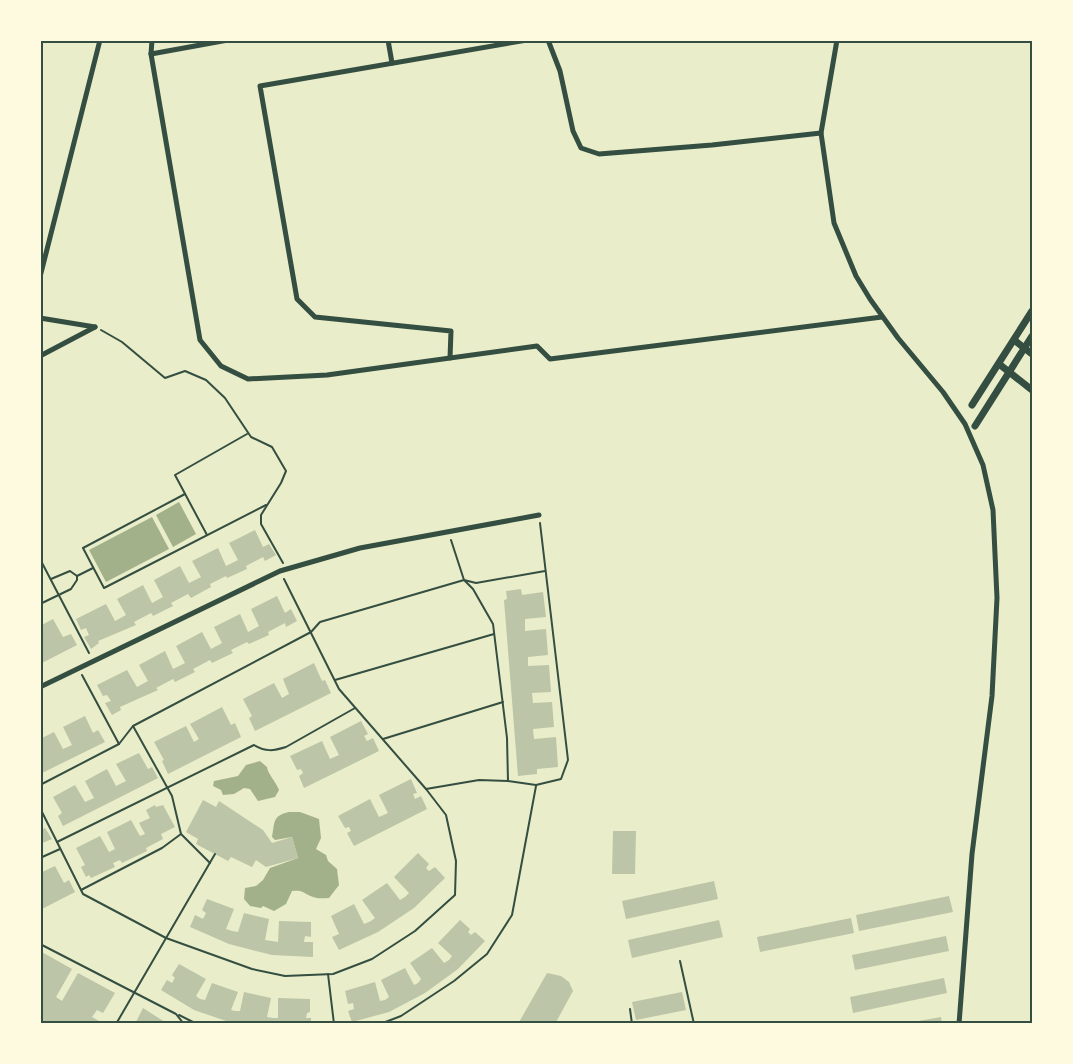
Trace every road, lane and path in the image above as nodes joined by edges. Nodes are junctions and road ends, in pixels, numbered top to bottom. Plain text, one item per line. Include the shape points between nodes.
1 (100, 40) edge
2 (152, 40) edge
3 (228, 40) edge
4 (388, 40) edge
5 (527, 40) edge
6 (548, 40) edge
7 (837, 40) edge
8 (151, 54) junction
9 (392, 63) junction
10 (821, 133) junction
11 (40, 278) edge
12 (1032, 311) edge
13 (882, 317) junction
14 (40, 318) edge
15 (95, 327) junction
16 (1032, 336) edge
17 (1014, 340) junction
18 (1032, 354) edge
19 (40, 356) edge
20 (450, 358) junction
21 (999, 364) junction
22 (1032, 390) edge
23 (972, 405) dead end
24 (975, 426) dead end
25 (248, 434) junction
26 (185, 494) junction
27 (266, 505) junction
28 (538, 514) joint
29 (448, 531) junction
30 (207, 535) junction
31 (40, 559) edge
32 (93, 568) junction
33 (283, 570) junction
34 (545, 571) junction
35 (77, 576) junction
36 (51, 579) junction
37 (464, 580) junction
38 (59, 594) junction
39 (40, 604) edge
40 (311, 632) junction
41 (494, 634) junction
42 (93, 661) junction
43 (78, 668) junction
44 (334, 680) junction
45 (40, 687) edge
46 (503, 702) junction
47 (355, 708) junction
48 (133, 726) junction
49 (382, 739) junction
50 (119, 744) junction
51 (508, 781) junction
52 (40, 785) edge
53 (536, 785) junction
54 (168, 787) junction
55 (426, 789) junction
56 (40, 808) edge
57 (181, 834) junction
58 (57, 842) junction
59 (60, 849) junction
60 (215, 854) dead end
61 (40, 858) edge
62 (210, 863) junction
63 (81, 890) junction
64 (166, 938) junction
65 (40, 944) edge
66 (680, 961) dead end
67 (328, 974) junction
68 (135, 992) junction
69 (630, 1010) dead end
70 (176, 1014) junction
71 (116, 1023) edge
72 (184, 1023) edge
73 (197, 1023) edge
74 (334, 1023) edge
75 (380, 1023) edge
76 (632, 1023) edge
77 (694, 1023) edge
78 (959, 1023) edge

1 - 11 street
2 - 8 street
3 - 8 street
4 - 9 street
5 - 9 street
6 - 10 street via 581,148 599,154
7 - 10 street
8 - 20 street via 200,340 221,366 248,379 327,375
9 - 20 street via 260,86 297,299 315,317 451,331
10 - 13 street via 834,223 856,276
12 - 17 street
13 - 20 street via 550,359 537,346
13 - 78 street via 965,424 983,465 993,510 998,598 992,696 972,854
14 - 15 street
15 - 19 street
15 - 25 path via 122,342 165,378 185,371 206,380 225,398
16 - 24 street
17 - 18 street
17 - 21 street
21 - 22 street
21 - 23 street
25 - 26 path via 175,475
25 - 27 path via 272,447 286,471
26 - 30 path
26 - 32 path via 83,548
27 - 30 path
27 - 33 path via 261,524
28 - 29 street
28 - 34 path
29 - 33 street via 360,548
29 - 37 path
30 - 32 path via 104,588
31 - 36 path
32 - 35 path
33 - 40 path
33 - 42 street
34 - 37 path via 476,583
34 - 53 path via 568,760 561,779
35 - 36 path via 70,571
35 - 38 path via 74,587
36 - 38 path
37 - 40 path via 320,622
37 - 41 path via 493,624
38 - 39 path
38 - 42 path
40 - 44 path
40 - 48 path
41 - 44 path
41 - 46 path
42 - 43 street
43 - 45 street
43 - 50 path
44 - 47 path
46 - 49 path
46 - 51 path
47 - 49 path
47 - 54 path via 286,747 274,751 254,746
48 - 50 path
48 - 54 path
49 - 55 path
50 - 52 path
51 - 53 path
51 - 55 path via 479,780
53 - 75 path via 512,915 487,954 401,1016
54 - 57 path
54 - 58 path
55 - 67 path via 446,815 456,861 455,895 415,931 372,959
56 - 58 path
57 - 62 path
57 - 63 path
58 - 59 path
59 - 61 path
59 - 63 path
60 - 62 path
62 - 64 path
63 - 64 path
64 - 67 path via 252,969 285,976
64 - 68 path
65 - 68 path
66 - 77 lane
67 - 74 path
68 - 70 path
68 - 71 path
69 - 76 lane
70 - 72 path
70 - 73 path

